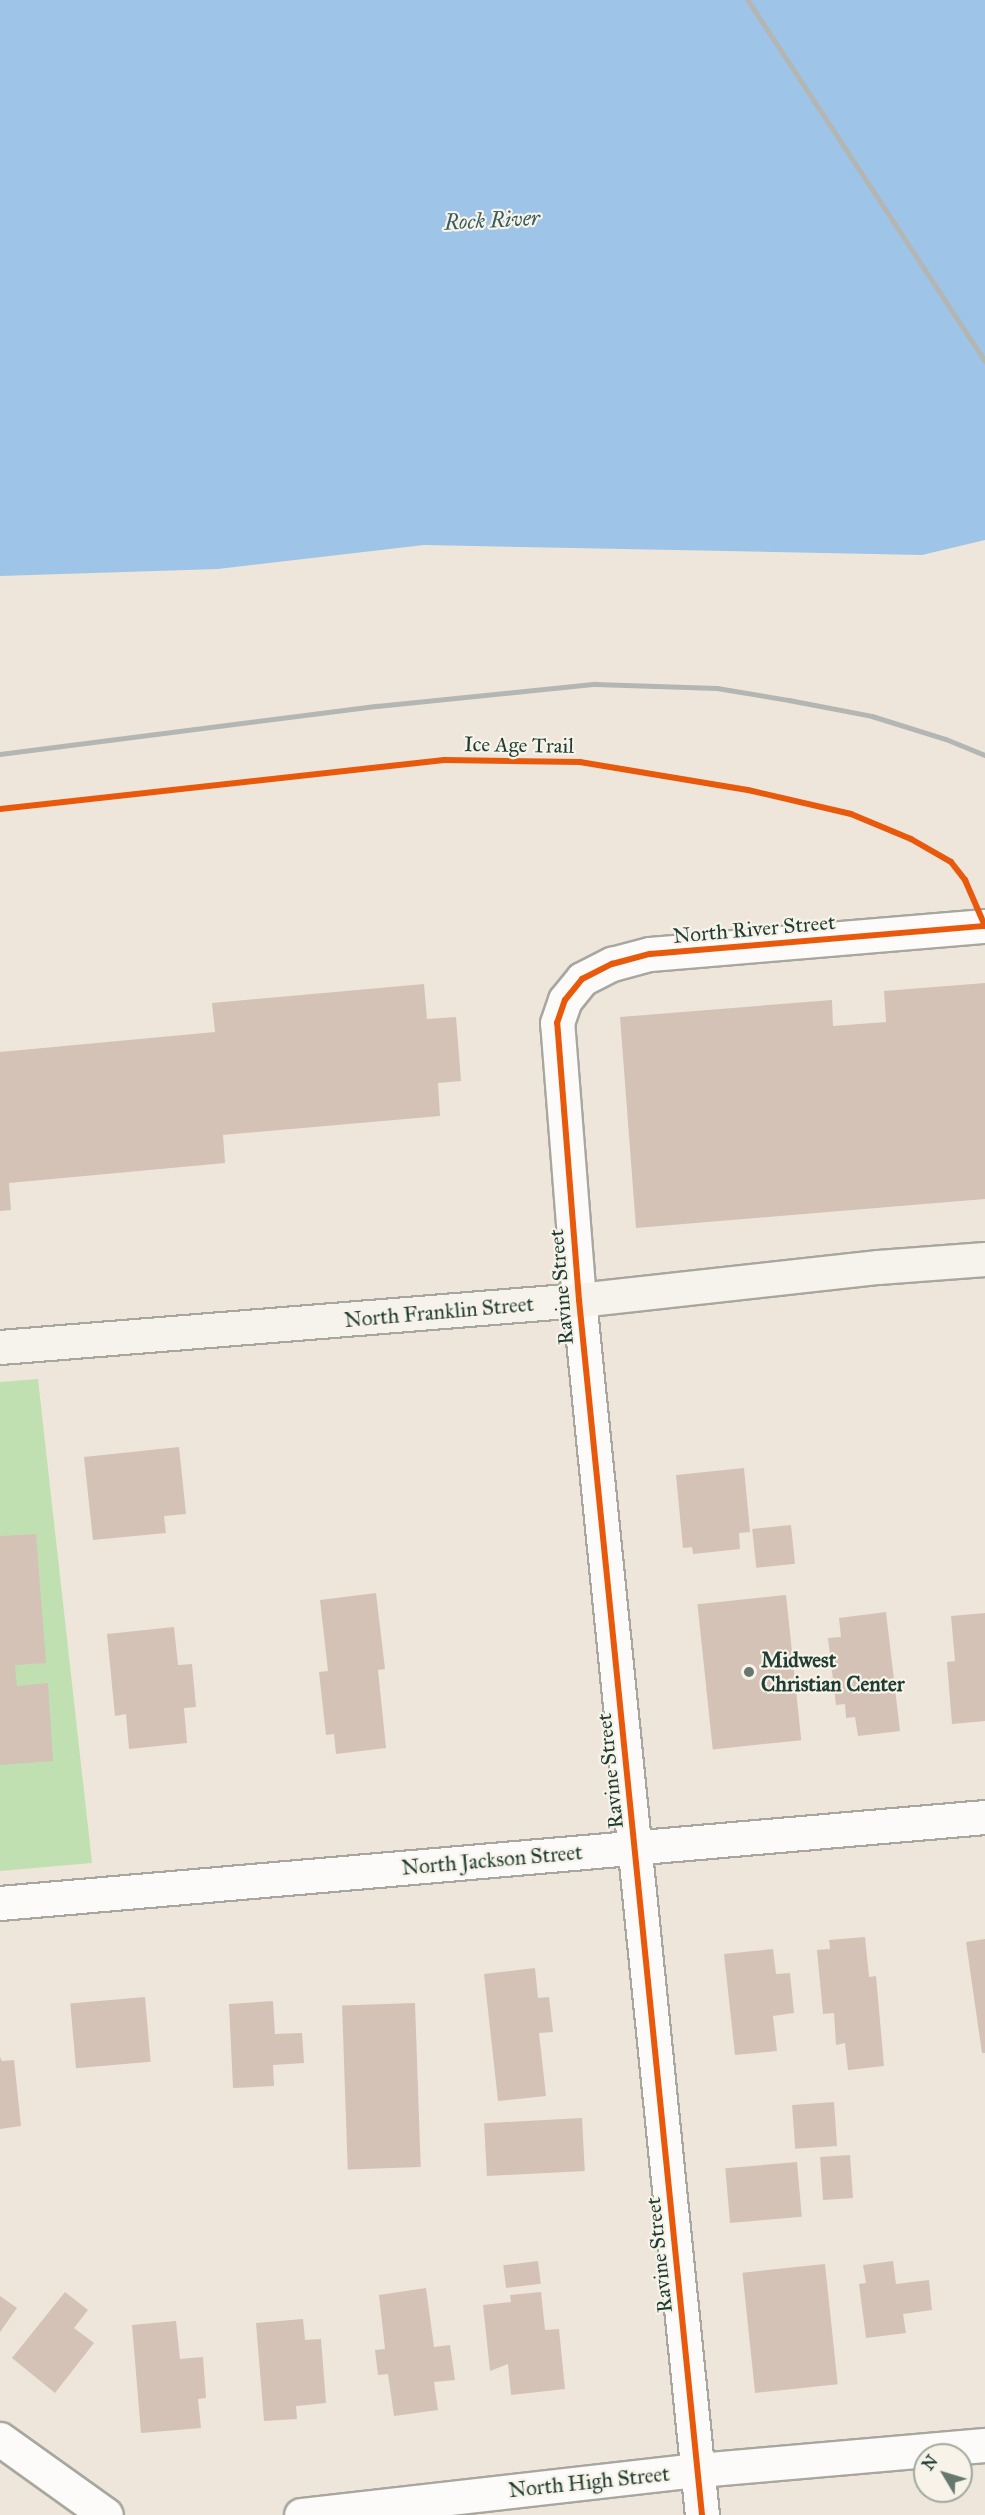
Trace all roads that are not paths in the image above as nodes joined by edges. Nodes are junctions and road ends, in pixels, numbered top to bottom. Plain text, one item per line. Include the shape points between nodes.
1 (985, 926) edge
2 (558, 1023) joint
3 (985, 1259) edge
4 (579, 1300) junction
5 (0, 1347) edge
6 (985, 1817) edge
7 (634, 1847) junction
8 (0, 1904) edge
9 (0, 2439) edge
10 (985, 2445) edge
11 (698, 2470) junction
12 (106, 2515) edge
13 (301, 2515) edge
14 (702, 2515) edge

1 - 2 street, North River Street via 650,954 612,964 582,979 565,1000
2 - 4 street, Ravine Street
3 - 4 main road, North Franklin Street
4 - 5 main road, North Franklin Street
4 - 7 street, Ravine Street
6 - 7 street, North Jackson Street
7 - 8 street, North Jackson Street
7 - 11 street, Ravine Street
9 - 12 street
10 - 11 street, North High Street
11 - 13 street, North High Street
11 - 14 street, Ravine Street

